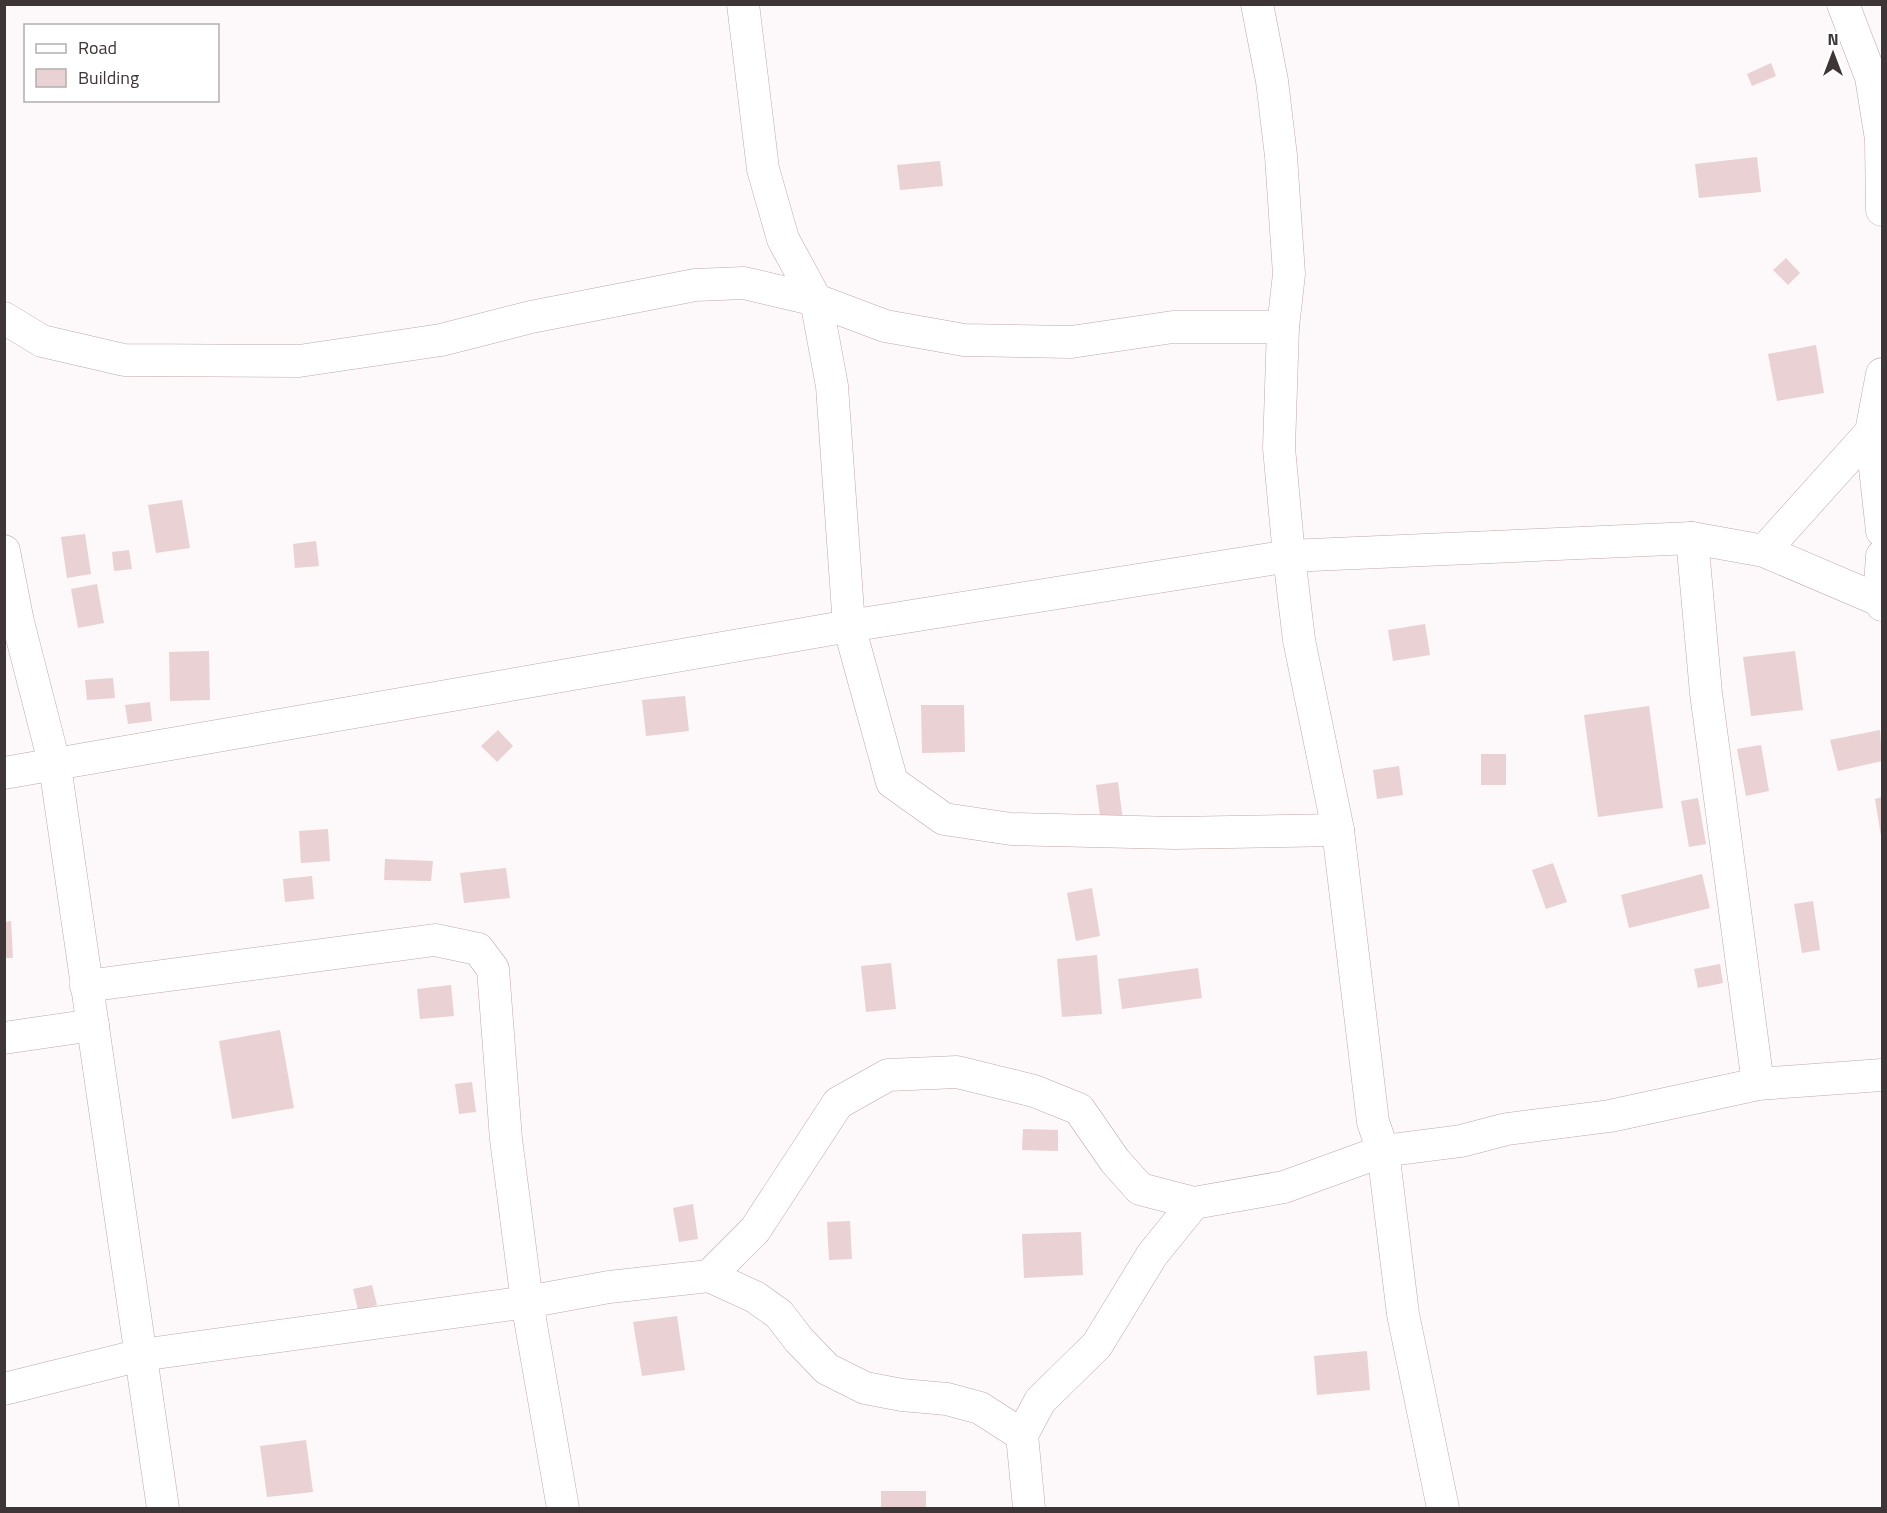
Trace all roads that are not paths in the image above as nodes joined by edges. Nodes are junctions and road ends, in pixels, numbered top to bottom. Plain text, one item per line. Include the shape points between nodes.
1 (743, 4) edge
2 (1257, 4) edge
3 (1843, 4) edge
4 (1882, 210) edge
5 (816, 300) junction
6 (4, 318) edge
7 (1283, 327) junction
8 (1882, 374) edge
9 (1871, 432) junction
10 (1882, 531) edge
11 (1692, 538) junction
12 (4, 551) edge
13 (1764, 551) junction
14 (1289, 556) junction
15 (1882, 556) edge
16 (1881, 603) edge
17 (11, 618) edge
18 (849, 626) junction
19 (55, 766) junction
20 (4, 773) edge
21 (1338, 831) junction
22 (86, 987) junction
23 (93, 1025) junction
24 (4, 1038) edge
25 (1882, 1076) edge
26 (1758, 1084) junction
27 (1383, 1151) junction
28 (1194, 1203) junction
29 (709, 1276) junction
30 (527, 1302) junction
31 (141, 1355) junction
32 (4, 1389) edge
33 (1022, 1435) junction
34 (163, 1509) edge
35 (563, 1509) edge
36 (1029, 1509) edge
37 (1443, 1509) edge

1 - 5 street via 764,169 783,239
2 - 7 street via 1281,156 1289,274
3 - 4 street via 1871,77 1881,139
5 - 6 street via 744,283 695,285 531,317 441,340 299,361 124,360 42,341
5 - 7 street via 885,326 964,340 1071,342 1173,327
5 - 18 street via 832,386
7 - 14 street via 1279,448
8 - 9 street
9 - 10 street
9 - 13 street
11 - 13 street
11 - 14 street
11 - 26 street via 1706,693
12 - 17 street
13 - 16 street
14 - 18 street
14 - 21 street via 1299,640
15 - 16 street
17 - 19 street
18 - 19 street
18 - 21 street via 892,782 944,819 1023,829 1175,833
19 - 20 street
19 - 22 street
21 - 27 street via 1373,1122
22 - 23 street
22 - 30 street via 435,940 478,949 493,969 506,1139
23 - 24 street
23 - 31 street
25 - 26 street
26 - 27 street via 1610,1116
27 - 28 street via 1284,1187
27 - 37 street via 1403,1314
28 - 29 street via 1140,1189 1079,1109 1034,1091 957,1072 888,1075 838,1103 755,1230
28 - 33 street via 1152,1255 1097,1345 1040,1401
29 - 30 street via 609,1287
29 - 33 street via 755,1297 779,1314 827,1369 865,1388 947,1399 980,1408
30 - 31 street
30 - 35 street
31 - 32 street
31 - 34 street
33 - 36 street

